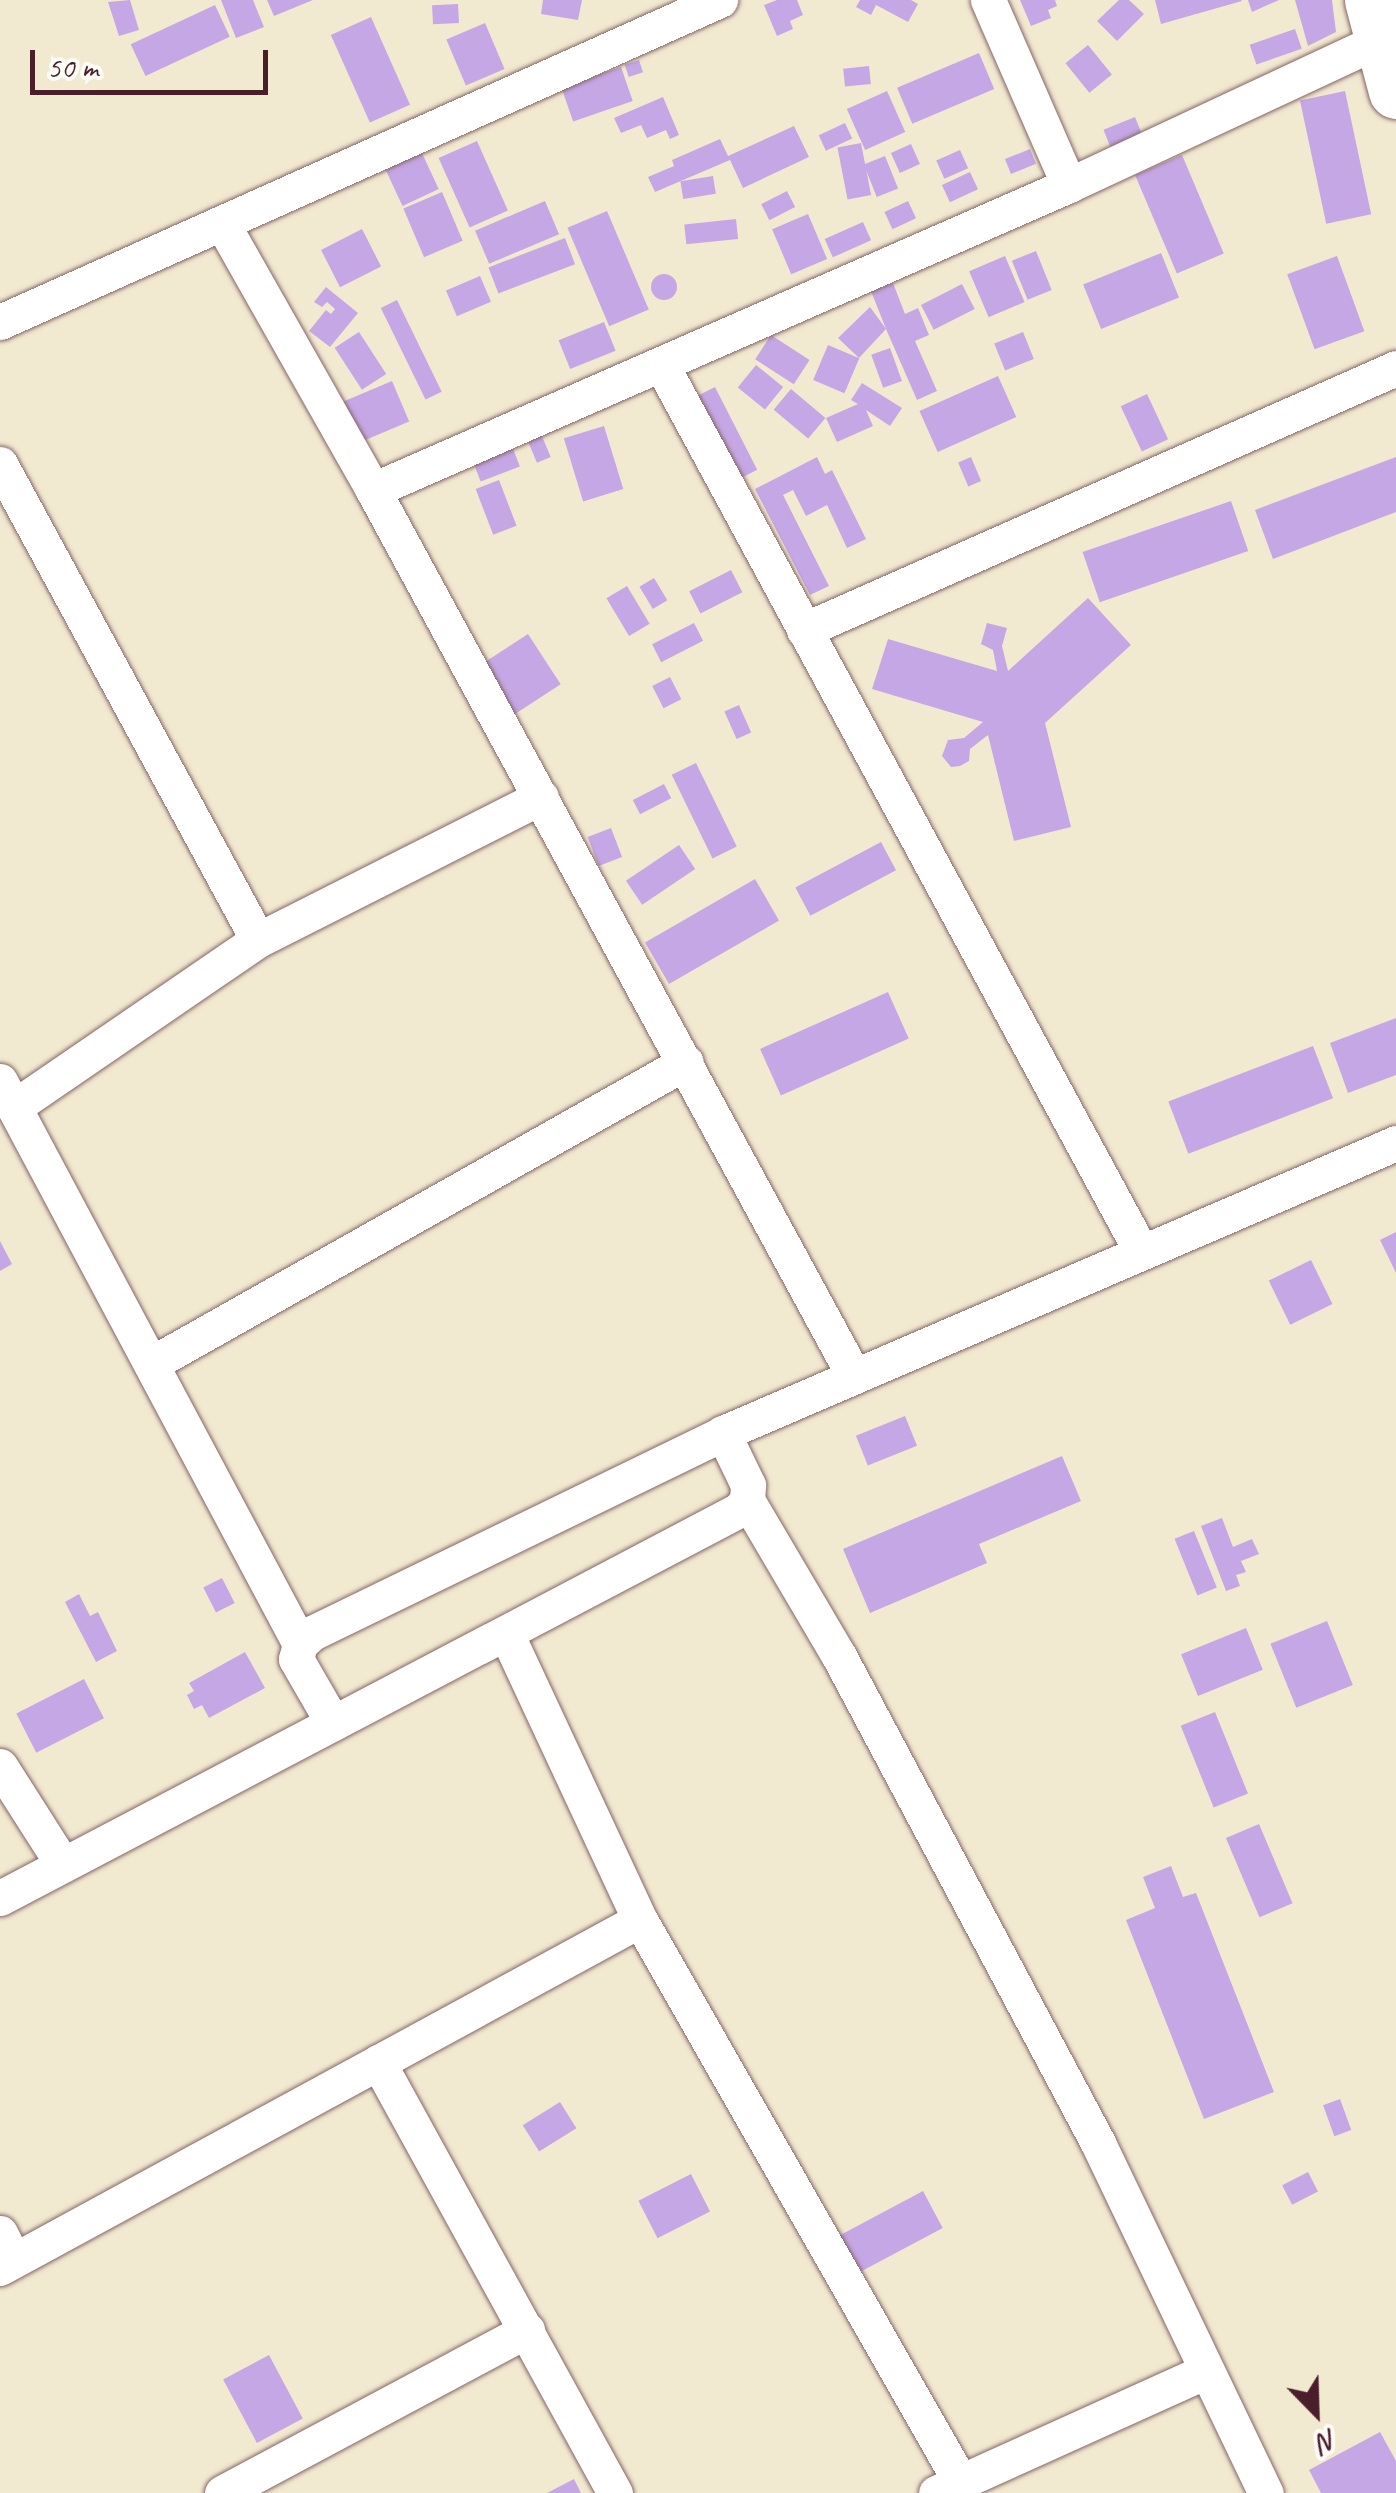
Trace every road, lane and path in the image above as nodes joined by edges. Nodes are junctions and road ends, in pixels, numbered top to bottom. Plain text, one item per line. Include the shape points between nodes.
1 (720, 0) edge
2 (988, 0) edge
3 (1377, 20) edge
4 (1396, 91) edge
5 (1069, 185) junction
6 (222, 223) junction
7 (0, 322) edge
8 (661, 364) junction
9 (1396, 368) edge
10 (5, 486) edge
11 (373, 490) junction
12 (804, 630) junction
13 (541, 797) junction
14 (258, 940) junction
15 (686, 1062) junction
16 (7, 1094) edge
17 (1396, 1144) edge
18 (1140, 1252) junction
19 (152, 1364) junction
20 (854, 1376) junction
21 (722, 1433) junction
22 (747, 1500) junction
23 (506, 1632) junction
24 (300, 1644) junction
25 (333, 1723) junction
26 (0, 1766) edge
27 (63, 1865) junction
28 (0, 1898) edge
29 (640, 1920) junction
30 (378, 2062) junction
31 (5, 2254) edge
32 (527, 2330) junction
33 (1206, 2371) junction
34 (948, 2487) edge
35 (222, 2493) edge
36 (615, 2493) edge
37 (1266, 2493) edge

1 - 6 street
2 - 5 street
3 - 4 main road
3 - 5 street
5 - 8 street
6 - 7 street
6 - 11 street
8 - 11 street
8 - 12 street
9 - 12 street
10 - 14 street
11 - 13 street
12 - 18 street
13 - 14 street
13 - 15 street
14 - 16 street
15 - 19 street
15 - 20 street
16 - 19 street
17 - 18 street
18 - 20 street
19 - 24 street
20 - 21 street
21 - 22 street via 748,1485
21 - 24 street
22 - 23 street
22 - 33 street via 839,1656 1088,2126
23 - 25 street
23 - 29 street
24 - 25 street via 296,1659
25 - 27 street
26 - 27 street
27 - 28 street
29 - 30 street
29 - 34 street
30 - 31 street
30 - 32 street
32 - 35 street
32 - 36 street
33 - 34 street
33 - 37 street

